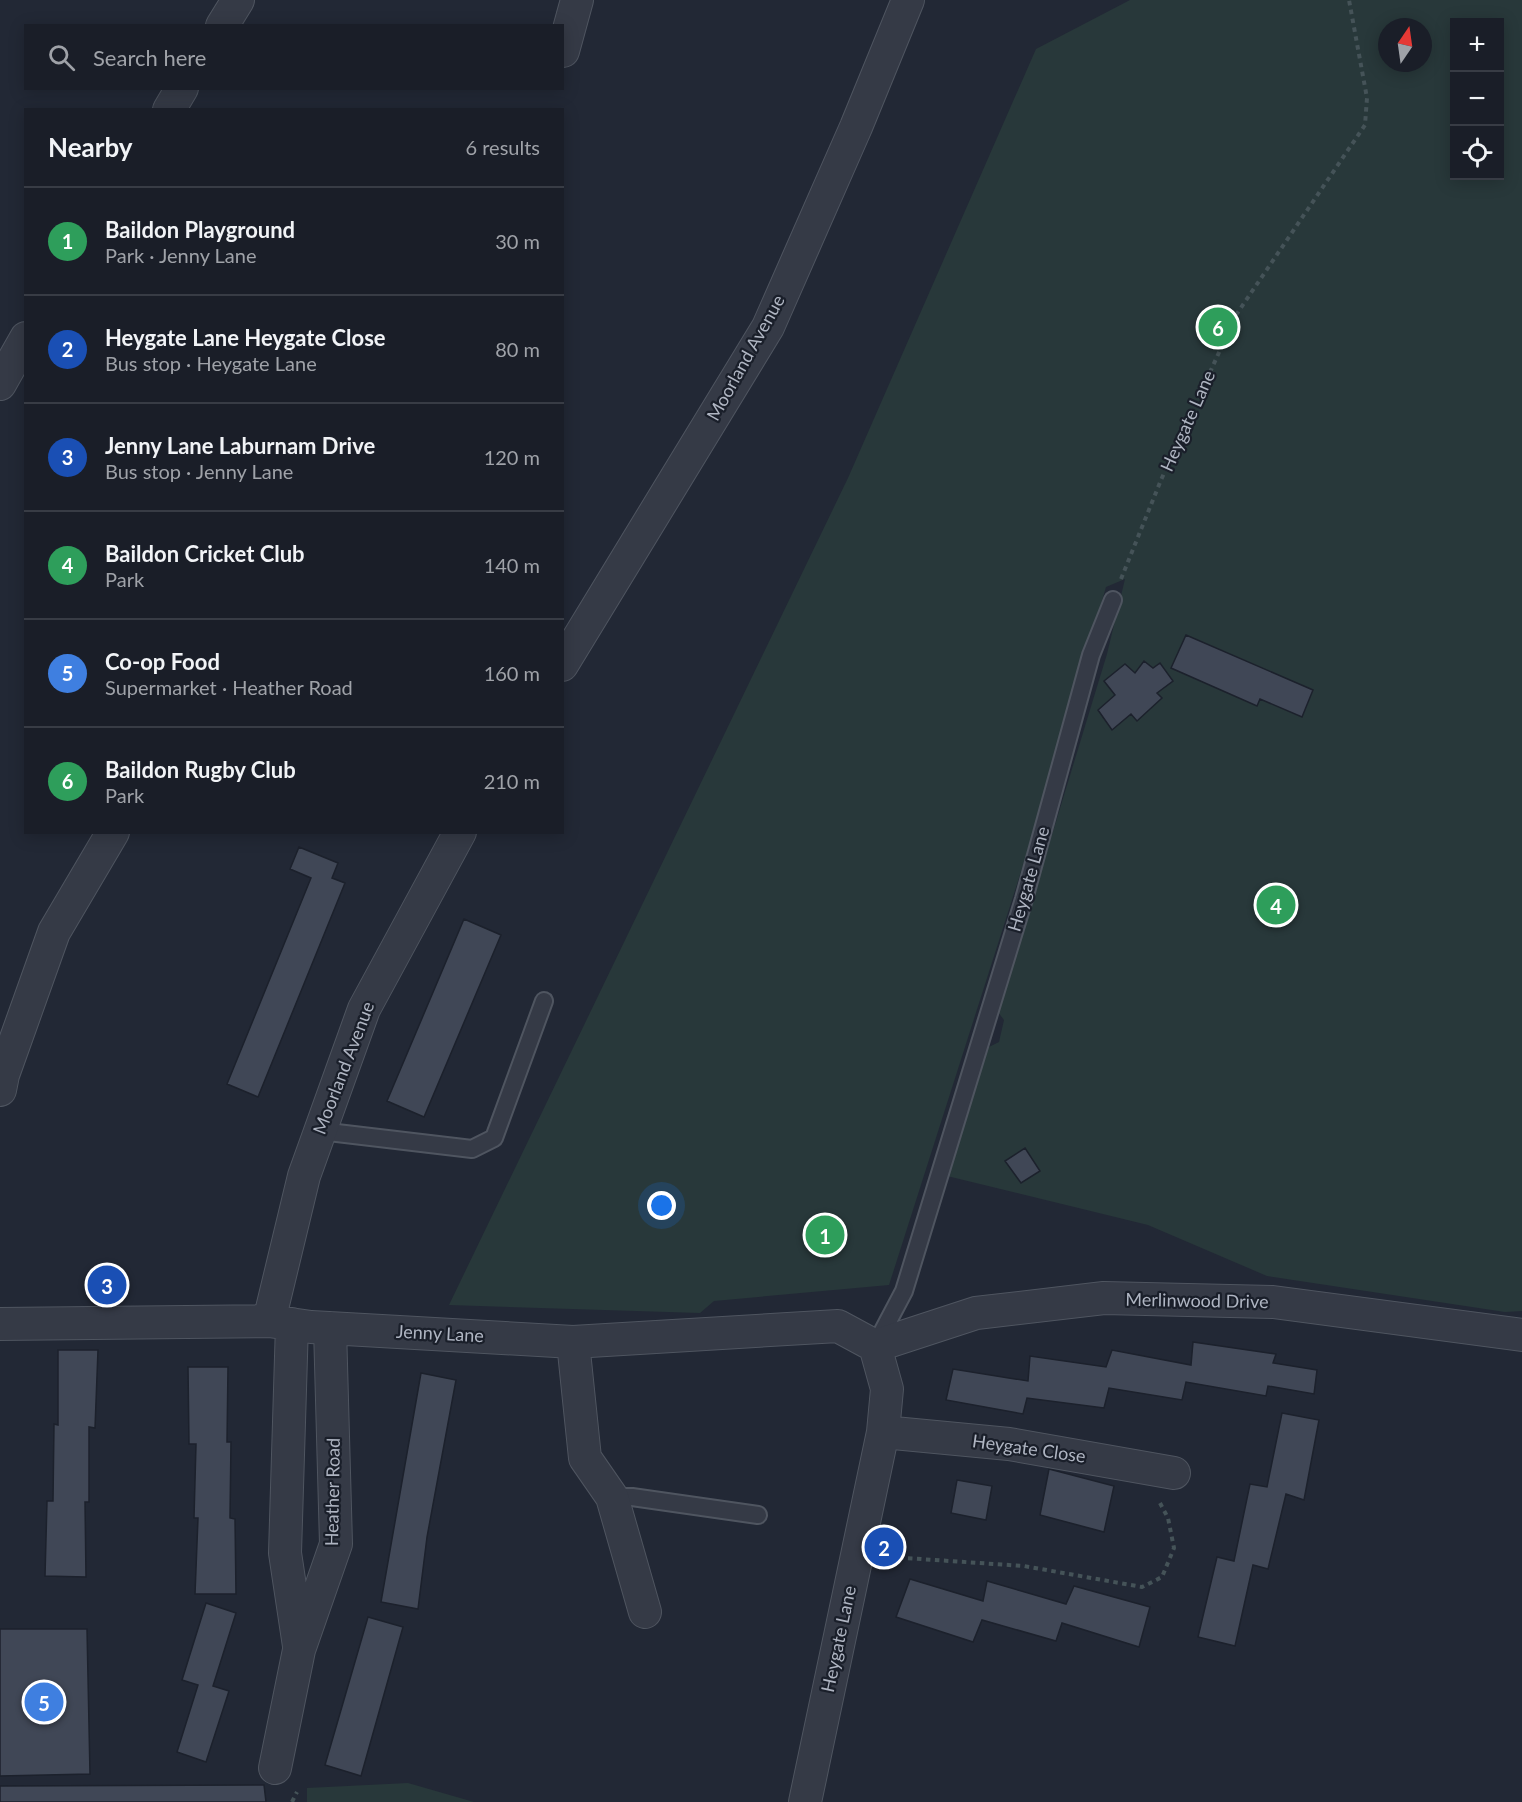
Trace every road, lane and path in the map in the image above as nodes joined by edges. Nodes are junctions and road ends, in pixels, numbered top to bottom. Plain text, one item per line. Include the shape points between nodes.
1 (238, 0) edge
2 (577, 0) edge
3 (908, 0) edge
4 (1349, 0) edge
5 (223, 24) edge
6 (564, 47) edge
7 (181, 90) edge
8 (170, 108) edge
9 (24, 342) edge
10 (0, 384) edge
11 (1113, 600) joint
12 (564, 662) edge
13 (112, 834) edge
14 (459, 834) edge
15 (544, 1001) dead end
16 (0, 1090) edge
17 (320, 1131) junction
18 (281, 1322) junction
19 (0, 1324) edge
20 (330, 1328) junction
21 (1522, 1335) edge
22 (573, 1342) junction
23 (875, 1346) junction
24 (883, 1432) junction
25 (1142, 1467) junction
26 (1174, 1473) dead end
27 (612, 1497) junction
28 (758, 1515) dead end
29 (857, 1556) junction
30 (645, 1612) dead end
31 (299, 1650) junction
32 (275, 1768) dead end
33 (805, 1802) edge

1 - 5 street
2 - 6 street
3 - 12 street, Moorland Avenue via 768,327
4 - 11 path, Heygate Lane via 1367,98 1365,125 1236,315 1161,480
7 - 8 street
9 - 10 street
11 - 23 lane, Heygate Lane via 1091,655 1024,899 904,1291
13 - 16 street via 54,932
14 - 17 street, Moorland Avenue via 364,1009
15 - 17 lane via 494,1138 472,1149
17 - 18 street, Moorland Avenue via 304,1176
18 - 19 street, Jenny Lane
18 - 20 street, Jenny Lane
18 - 31 street, Heather Road via 285,1553
20 - 22 street, Jenny Lane
20 - 31 street, Heather Road via 336,1544
21 - 23 street, Merlinwood Drive via 1273,1302 1104,1298 976,1313
22 - 23 street, Jenny Lane via 838,1326
22 - 27 street via 585,1458
23 - 24 street, Heygate Lane via 887,1389
24 - 25 street, Heygate Close via 1009,1444
24 - 29 street, Heygate Lane
25 - 26 street, Heygate Close
25 - 29 path via 1168,1518 1174,1548 1162,1577 1142,1587 1024,1566
27 - 28 lane
27 - 30 street
29 - 33 street, Heygate Lane
31 - 32 street, Heather Road

